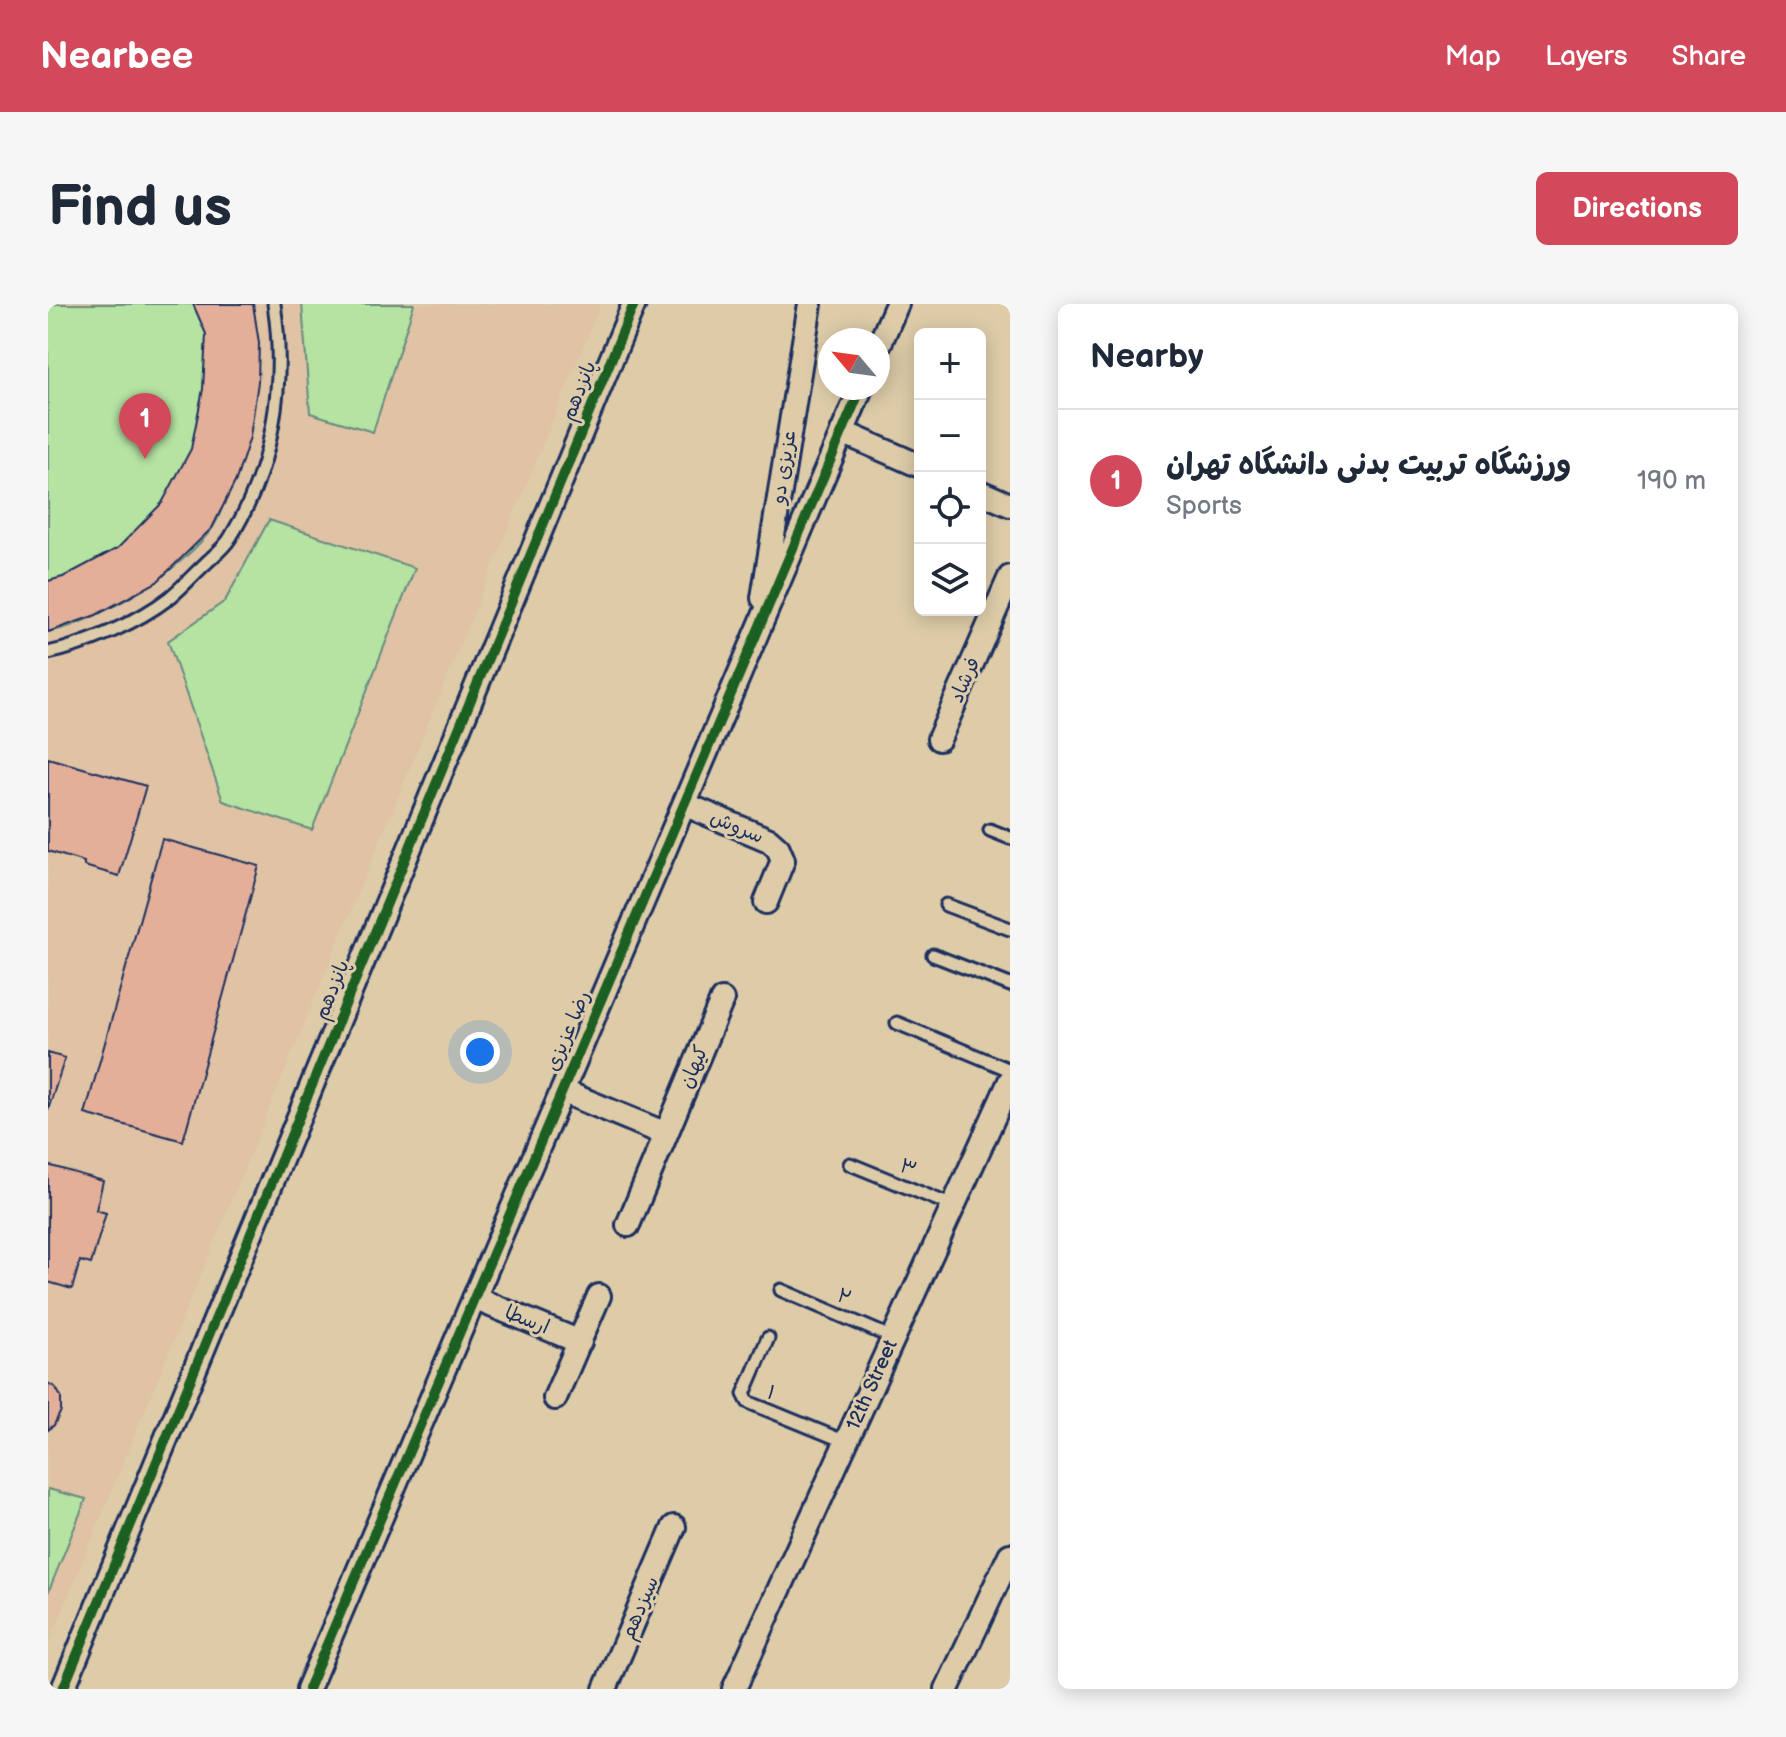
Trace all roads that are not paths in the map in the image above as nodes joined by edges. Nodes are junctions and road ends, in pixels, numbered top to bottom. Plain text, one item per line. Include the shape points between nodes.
1 (274, 304) edge
2 (634, 304) edge
3 (810, 304) edge
4 (897, 304) edge
5 (887, 328) edge
6 (856, 400) edge
7 (842, 432) junction
8 (914, 463) edge
9 (986, 495) edge
10 (1010, 505) edge
11 (1010, 577) edge
12 (758, 631) junction
13 (48, 653) edge
14 (939, 739) dead end
15 (684, 804) junction
16 (990, 830) dead end
17 (1010, 838) edge
18 (766, 902) dead end
19 (946, 905) dead end
20 (1010, 929) edge
21 (933, 955) dead end
22 (1010, 985) edge
23 (722, 1000) dead end
24 (897, 1023) dead end
25 (1010, 1070) edge
26 (1010, 1081) edge
27 (562, 1091) junction
28 (666, 1134) junction
29 (850, 1164) dead end
30 (953, 1206) junction
31 (628, 1225) dead end
32 (781, 1290) dead end
33 (599, 1296) dead end
34 (474, 1298) junction
35 (768, 1338) dead end
36 (893, 1338) junction
37 (580, 1342) junction
38 (555, 1398) dead end
39 (846, 1442) junction
40 (674, 1527) dead end
41 (1010, 1555) edge
42 (63, 1689) edge
43 (308, 1689) edge
44 (605, 1689) edge
45 (734, 1689) edge
46 (947, 1689) edge

1 - 13 lane via 279,384 270,442 229,540 169,598 105,634
2 - 42 street, پانزدهم
3 - 12 street, عزیزی دو
4 - 5 street
6 - 7 street, رضا عزیزی
7 - 8 street
7 - 12 street, رضا عزیزی
9 - 10 street
11 - 14 street, فرشاد
12 - 15 street, رضا عزیزی
15 - 18 street, سروش via 778,848 783,860
15 - 27 street, رضا عزیزی
16 - 17 lane
19 - 20 lane
21 - 22 lane
23 - 28 street, کیهان
24 - 25 lane
26 - 30 street, 12th Street
27 - 28 street
27 - 34 street, رضا عزیزی
28 - 31 street, کیهان
29 - 30 lane, ۳
30 - 36 street, 12th Street
32 - 36 lane, ۲
33 - 37 street
34 - 37 street, ارسطا
34 - 43 street, رضا عزیزی
35 - 39 lane, ۱ via 744,1394 748,1402
36 - 39 street, 12th Street
37 - 38 street
39 - 45 street, 12th Street
40 - 44 street, سیزدهم
41 - 46 street

